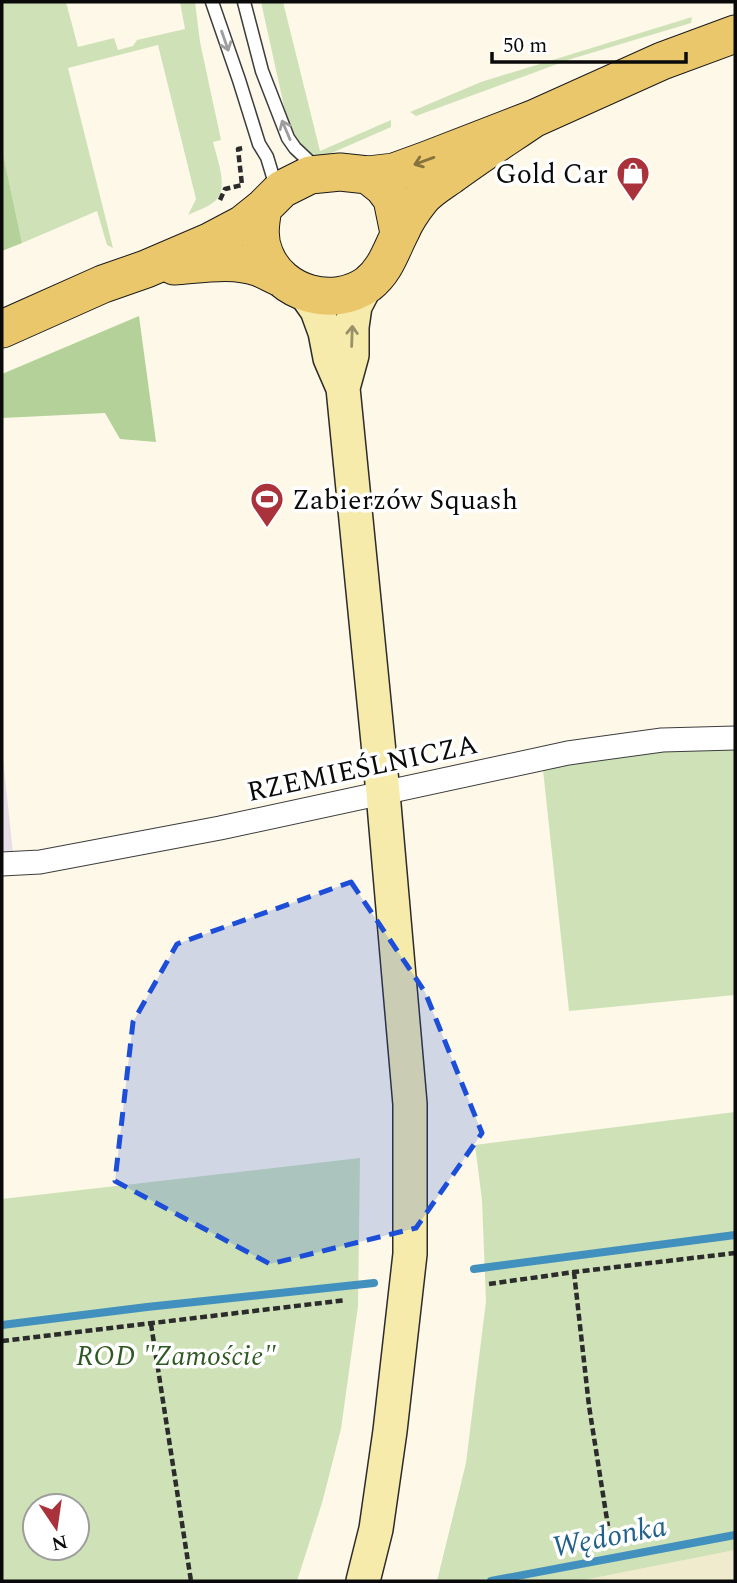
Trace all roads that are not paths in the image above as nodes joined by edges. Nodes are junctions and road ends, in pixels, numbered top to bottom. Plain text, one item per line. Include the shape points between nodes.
1 (212, 2) edge
2 (244, 2) edge
3 (733, 35) edge
4 (533, 119) junction
5 (331, 172) junction
6 (368, 174) junction
7 (268, 204) junction
8 (400, 233) junction
9 (146, 269) junction
10 (366, 285) junction
11 (293, 286) junction
12 (2, 330) edge
13 (343, 388) junction
14 (735, 738) edge
15 (383, 793) junction
16 (2, 864) edge
17 (363, 1581) edge

1 -> 7 lane via 274,180
5 -> 2 lane via 313,165 288,138 262,71
3 - 4 main road via 650,66
4 -> 6 main road via 394,172
4 - 8 main road via 423,196
5 - 6 main road
5 - 7 main road via 295,181
6 - 8 main road via 392,199
7 - 9 main road via 243,224
7 - 11 main road via 259,228 262,246 270,265
8 - 10 main road via 387,262
9 - 11 main road via 239,263 259,267
9 - 12 main road
10 - 11 main road via 322,297
13 -> 10 street via 352,355 355,306
11 - 13 street via 317,310
13 - 15 street
14 - 15 street, RZEMIEŚLNICZA via 662,740 568,753
15 - 16 street, RZEMIEŚLNICZA via 67,857
15 - 17 street via 410,1104 410,1254 376,1529

